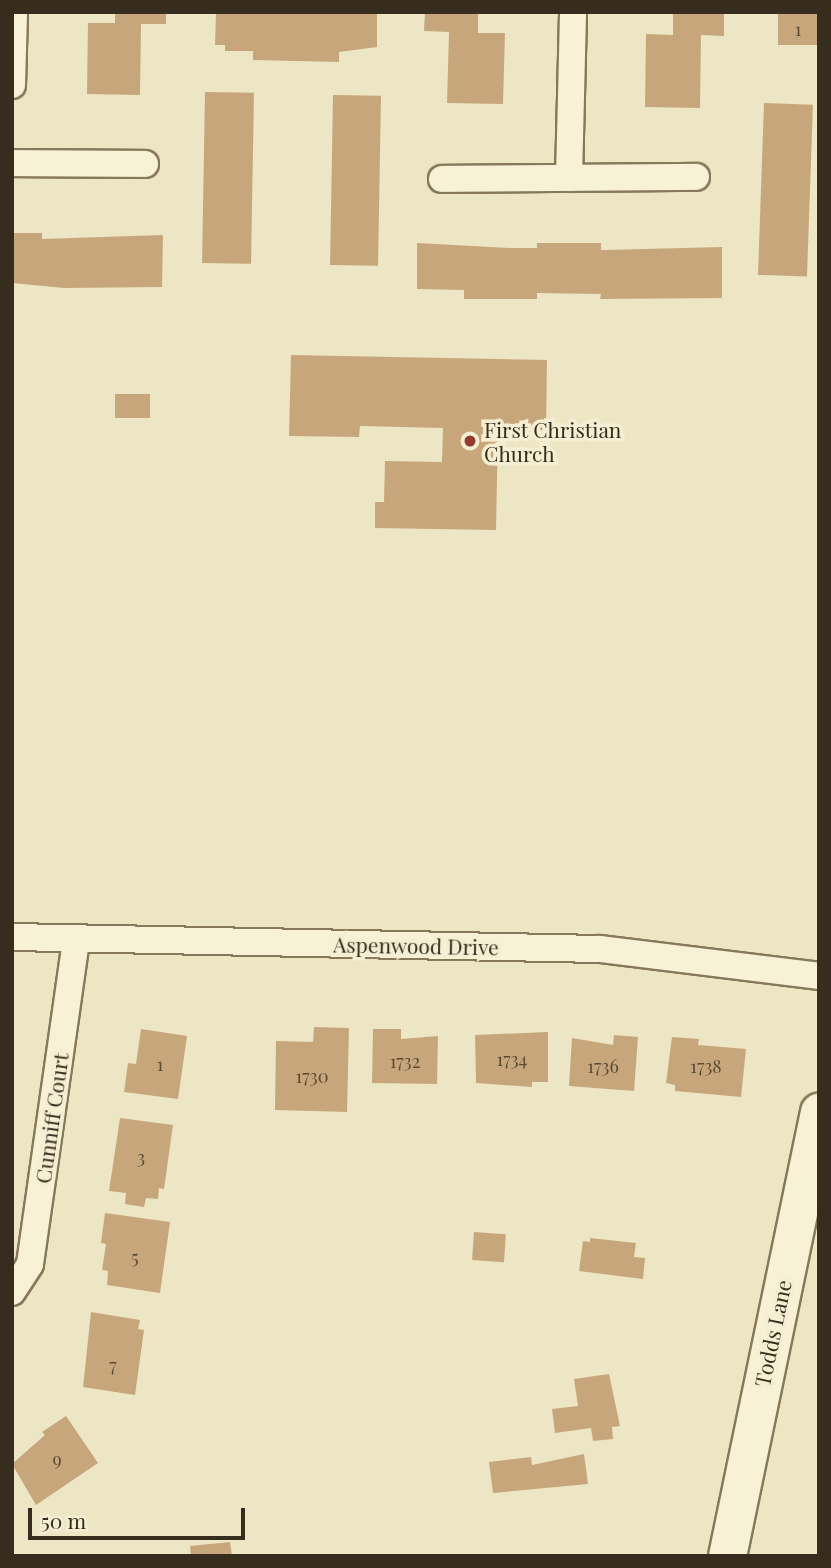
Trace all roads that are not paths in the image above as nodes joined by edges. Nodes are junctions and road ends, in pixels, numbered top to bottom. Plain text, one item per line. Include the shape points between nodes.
1 (14, 12) edge
2 (573, 12) edge
3 (12, 85) edge
4 (12, 163) edge
5 (145, 164) dead end
6 (696, 177) dead end
7 (569, 178) junction
8 (442, 179) dead end
9 (12, 937) edge
10 (76, 939) junction
11 (819, 976) edge
12 (819, 1111) edge
13 (12, 1292) edge
14 (727, 1556) edge

1 - 3 street
2 - 7 street
4 - 5 street
6 - 7 street
7 - 8 street
9 - 10 street, Aspenwood Drive
10 - 11 street, Aspenwood Drive via 600,949
10 - 13 street, Cunniff Court via 30,1264
12 - 14 main road, Todds Lane

